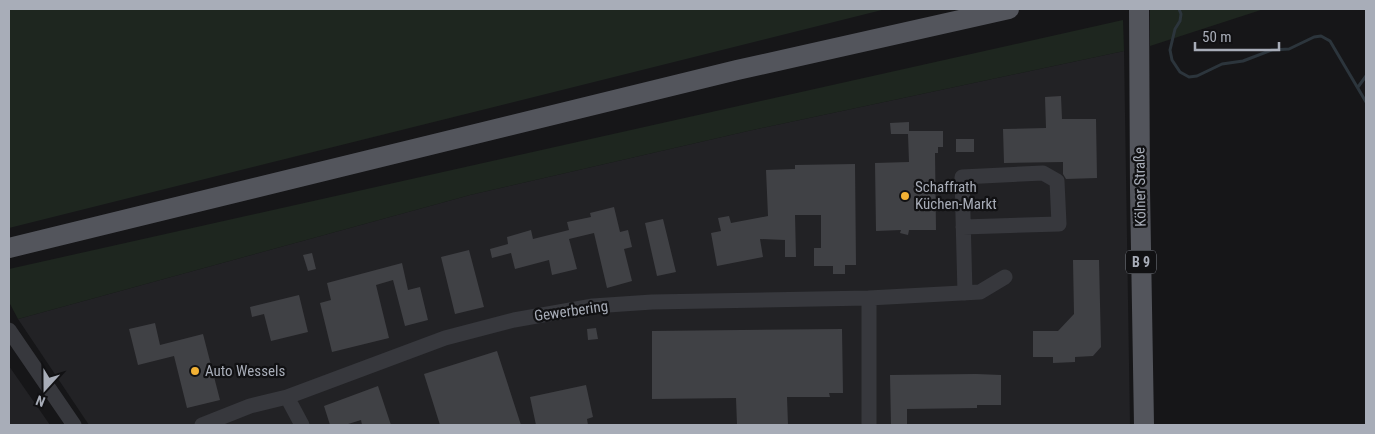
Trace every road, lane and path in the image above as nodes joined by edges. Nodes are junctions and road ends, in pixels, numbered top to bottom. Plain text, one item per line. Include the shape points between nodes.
1 (1009, 9) edge
2 (1139, 9) edge
3 (963, 227) junction
4 (9, 248) edge
5 (1005, 276) dead end
6 (965, 293) junction
7 (869, 298) junction
8 (9, 330) edge
9 (287, 397) junction
10 (74, 425) edge
11 (202, 425) edge
12 (302, 425) edge
13 (869, 425) edge
14 (1144, 425) edge

1 - 4 main road via 737,70
2 - 14 main road, Kölner Straße / B 9
3 - 3 street via 962,177 1043,173 1057,181 1059,224
3 - 6 street
5 - 6 street, Gewerbering via 980,292
6 - 7 street, Gewerbering
7 - 9 street, Gewerbering via 652,302 583,308 514,320 445,338
7 - 13 street
8 - 10 street
9 - 11 street, Gewerbering via 250,406
9 - 12 street

